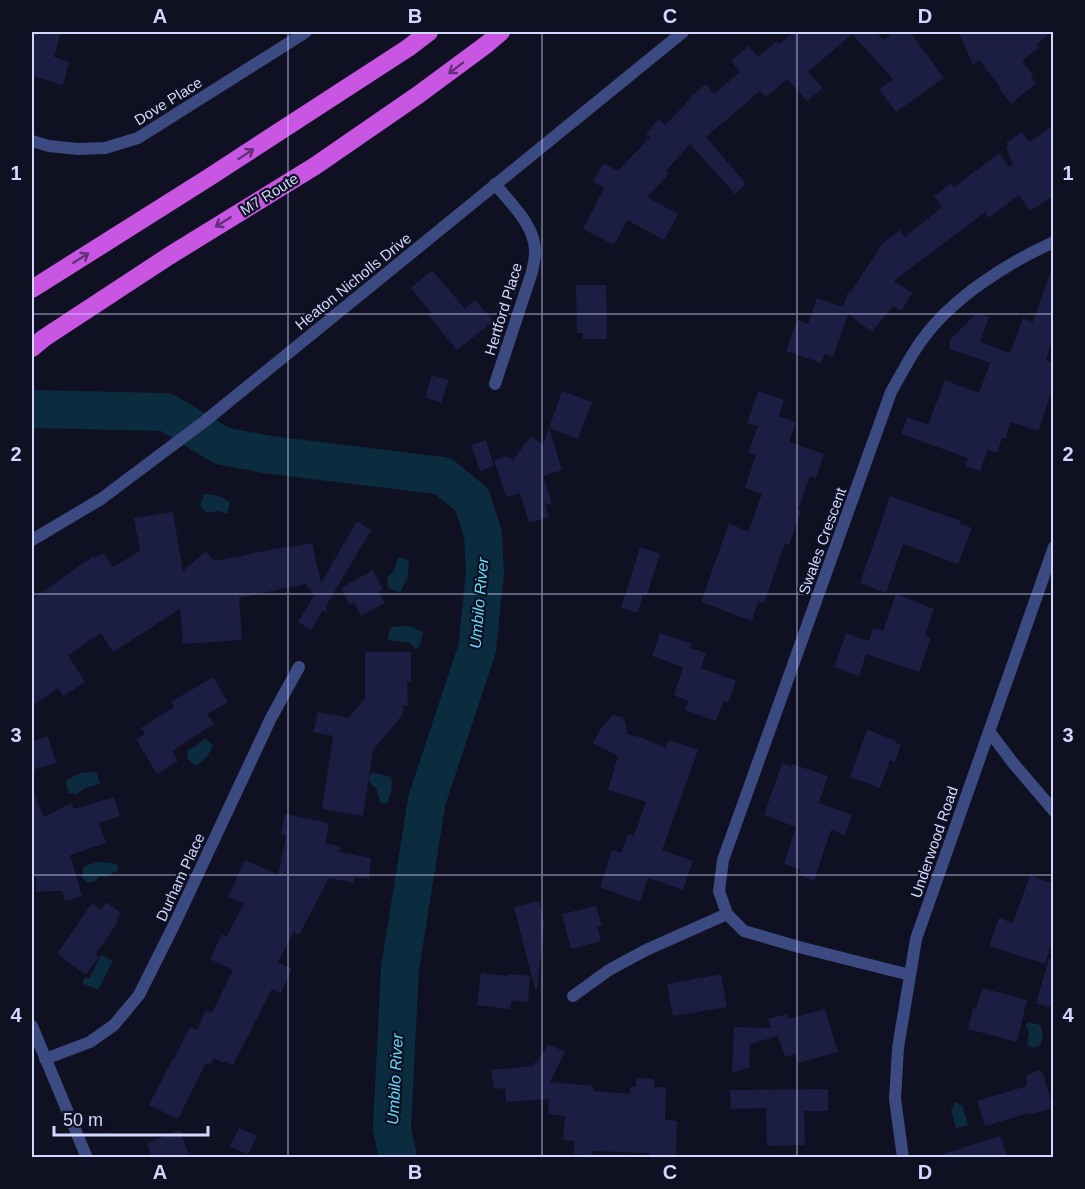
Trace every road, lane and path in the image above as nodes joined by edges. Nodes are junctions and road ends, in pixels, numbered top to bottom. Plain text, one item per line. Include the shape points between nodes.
1 (306, 32) edge
2 (429, 32) edge
3 (501, 32) edge
4 (683, 32) edge
5 (32, 141) edge
6 (495, 184) junction
7 (1053, 242) edge
8 (32, 289) edge
9 (38, 343) edge
10 (495, 384) dead end
11 (32, 540) edge
12 (1053, 547) edge
13 (299, 667) dead end
14 (989, 731) junction
15 (1053, 811) edge
16 (727, 914) junction
17 (910, 975) junction
18 (573, 996) dead end
19 (32, 1026) edge
20 (45, 1059) junction
21 (87, 1158) edge
22 (903, 1158) edge

1 - 5 street, Dove Place via 138,138 105,148 78,149
8 -> 2 highway via 237,160
3 -> 9 highway, M7 Route via 418,96 315,166
4 - 6 street, Heaton Nicholls Drive
6 - 10 street, Hertford Place via 530,229 535,253
6 - 11 street, Heaton Nicholls Drive via 205,422 101,499
7 - 16 street, Swales Crescent via 957,301 922,340 891,392 723,860 719,891
12 - 14 street, Underwood Road
13 - 20 street, Durham Place via 139,995 114,1025 90,1042
14 - 15 street
14 - 17 street, Underwood Road via 916,939
16 - 17 street via 744,931
16 - 18 street via 646,950
17 - 22 street, Underwood Road via 898,1048 895,1099
19 - 20 street
20 - 21 street

